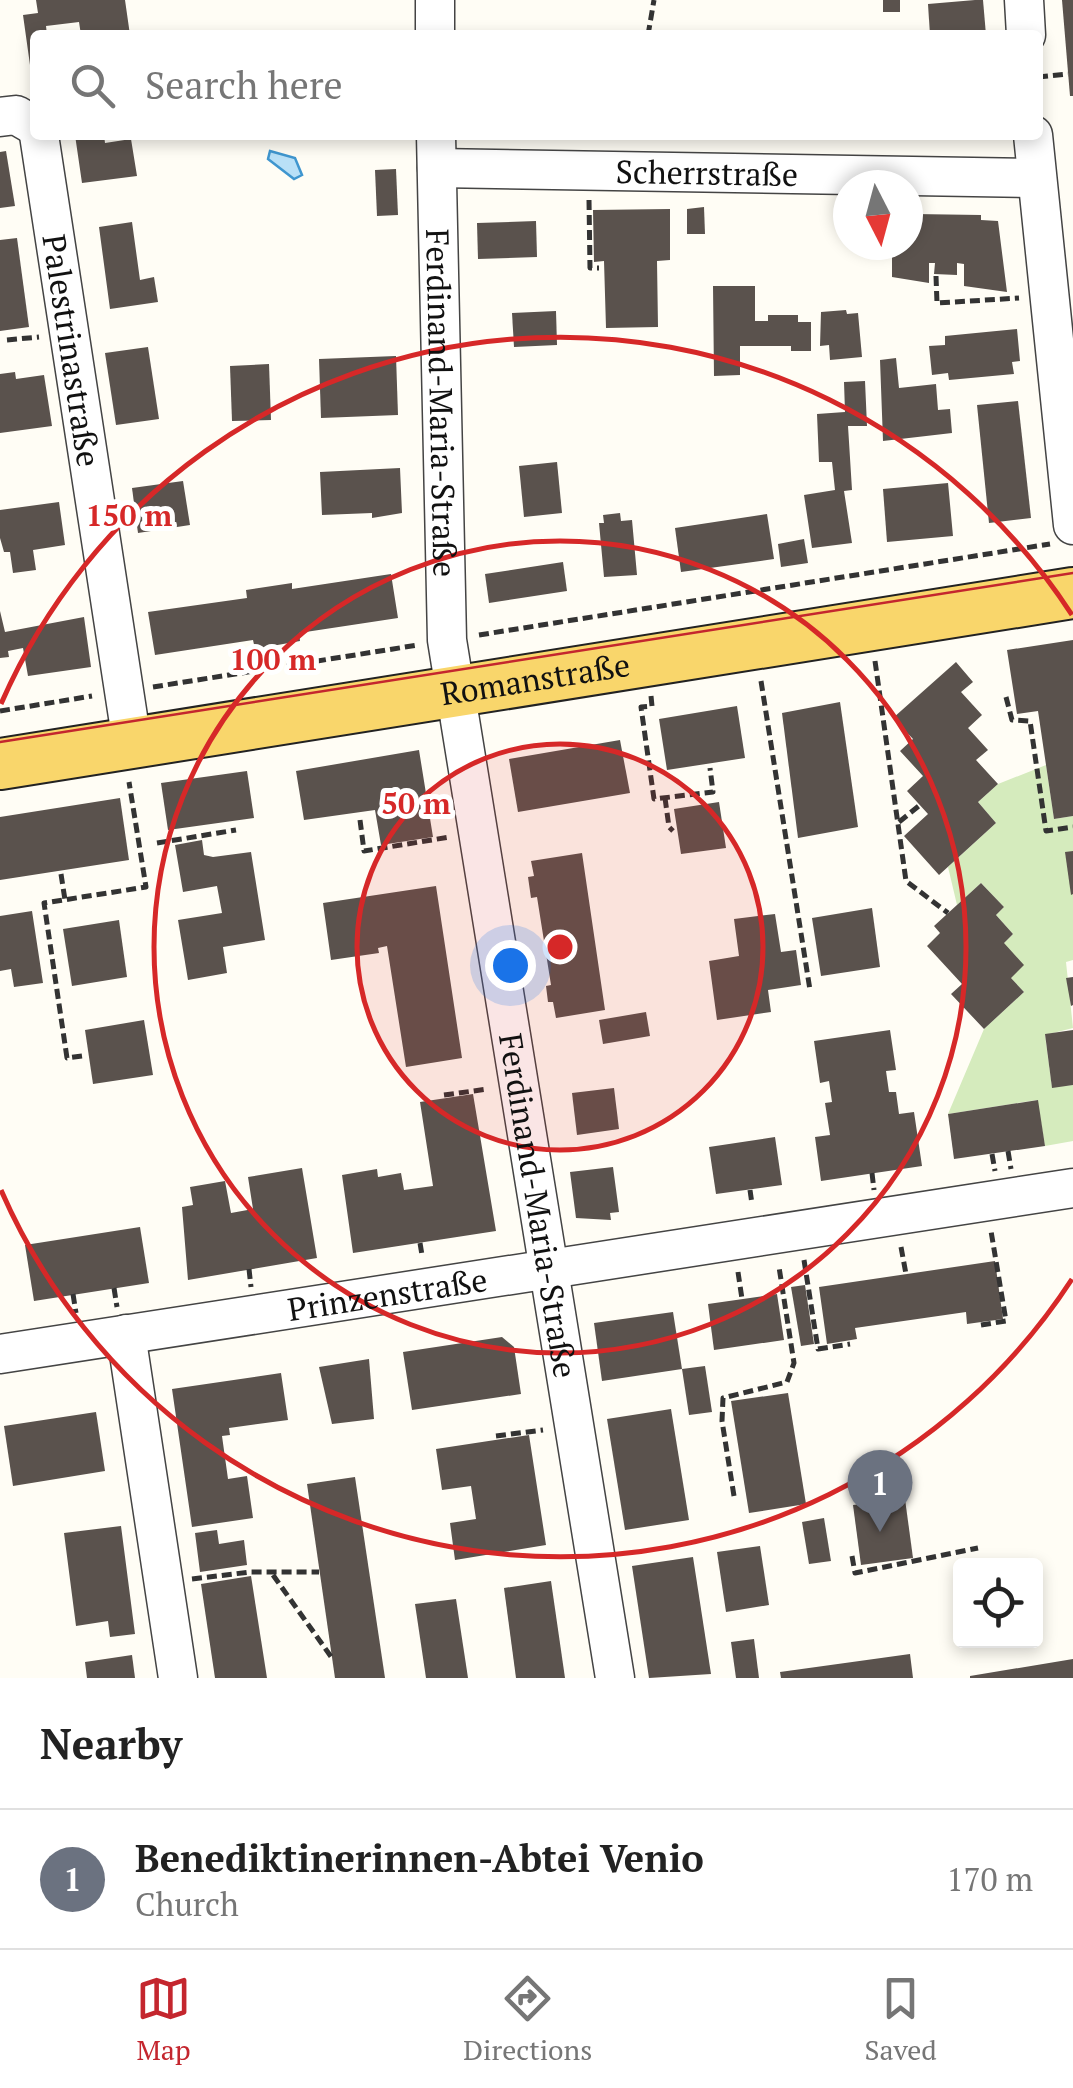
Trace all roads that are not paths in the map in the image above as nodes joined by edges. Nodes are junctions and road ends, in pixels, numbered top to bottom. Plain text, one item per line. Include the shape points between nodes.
1 (434, 0) edge
2 (1024, 0) edge
3 (435, 30) edge
4 (1026, 30) edge
5 (0, 117) edge
6 (30, 123) edge
7 (40, 140) edge
8 (1033, 140) edge
9 (436, 151) edge
10 (1036, 178) junction
11 (1066, 542) edge
12 (1073, 594) edge
13 (450, 663) junction
14 (127, 722) junction
15 (0, 730) edge
16 (0, 764) edge
17 (1073, 1188) edge
18 (552, 1270) junction
19 (126, 1334) junction
20 (0, 1354) edge
21 (178, 1678) edge
22 (616, 1678) edge

1 - 3 street
2 - 4 street
5 - 6 street via 16,115
7 - 14 street, Palestrinastraße
8 - 10 street
9 - 10 street, Scherrstraße via 589,171
9 - 13 street, Ferdinand-Maria-Straße
10 - 11 street
11 - 13 main road, Romanstraße
12 - 13 main road, Romanstraße via 646,661
13 - 14 main road, Romanstraße
13 - 18 street, Ferdinand-Maria-Straße
14 - 15 main road, Romanstraße
14 - 16 main road, Romanstraße
17 - 18 street, Prinzenstraße via 991,1186
18 - 19 street, Prinzenstraße
18 - 22 street, Ferdinand-Maria-Straße
19 - 20 street, Prinzenstraße
19 - 21 street

